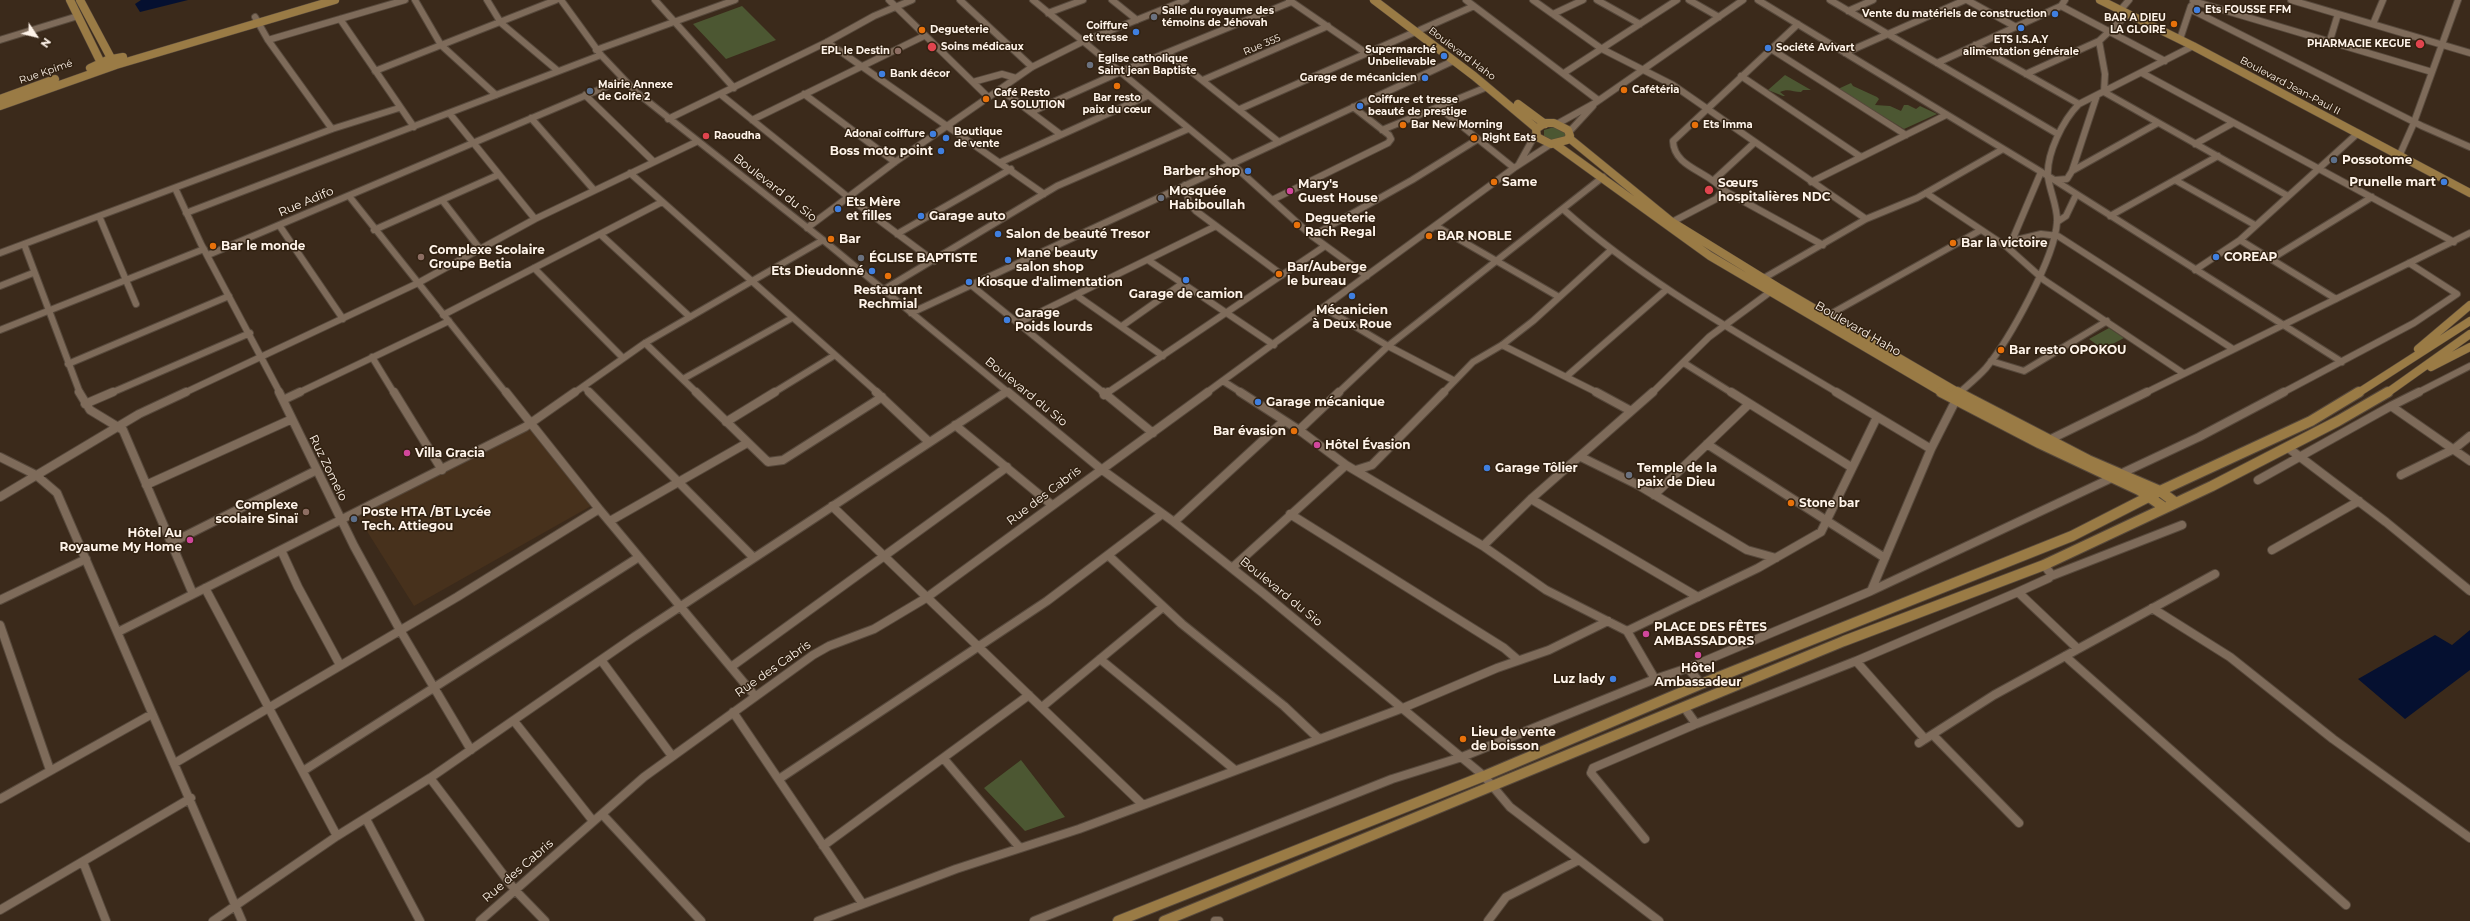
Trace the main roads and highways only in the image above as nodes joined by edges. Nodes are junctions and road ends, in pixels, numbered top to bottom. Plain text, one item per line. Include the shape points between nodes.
1 (70, 0) edge
2 (80, 0) edge
3 (312, 0) edge
4 (335, 0) edge
5 (1374, 0) edge
6 (1381, 0) edge
7 (2100, 0) edge
8 (2108, 0) edge
9 (256, 20) junction
10 (1417, 31) junction
11 (2179, 37) junction
12 (114, 61) junction
13 (101, 66) junction
14 (0, 99) edge
15 (0, 106) edge
16 (1545, 124) junction
17 (1536, 131) junction
18 (1569, 135) junction
19 (1553, 144) junction
20 (2399, 153) junction
21 (2470, 188) edge
22 (2470, 193) edge
23 (2470, 305) edge
24 (2470, 321) edge
25 (2467, 336) edge
26 (2470, 347) edge
27 (2405, 361) junction
28 (2412, 376) junction
29 (1957, 396) junction
30 (1994, 416) junction
31 (2116, 476) junction
32 (2144, 485) junction
33 (2131, 486) junction
34 (2173, 486) junction
35 (2160, 491) junction
36 (2151, 496) junction
37 (2176, 503) junction
38 (2135, 505) junction
39 (2165, 508) junction
40 (1118, 921) edge
41 (1164, 921) edge

1 - 13 main road
2 - 12 main road
3 - 9 main road
4 - 9 main road
5 - 10 main road, Boulevard Haho
6 - 10 main road, Boulevard Haho
7 - 11 main road, Boulevard Jean-Paul II
8 - 11 main road, Boulevard Jean-Paul II
9 - 12 main road
10 - 16 main road, Boulevard Haho
10 - 17 main road, Boulevard Haho via 1487,87
11 - 20 main road, Boulevard Jean-Paul II
11 - 20 main road, Boulevard Jean-Paul II
12 - 13 main road
13 - 14 main road, Rue Kpimé
13 - 15 main road
16 - 17 main road
16 - 18 main road, Boulevard Haho via 1557,124
17 - 19 main road, Boulevard Haho via 1541,141
18 - 19 main road via 1564,142
18 - 29 main road, Boulevard Haho via 1607,172 1672,222
19 - 29 main road, Boulevard Haho via 1603,177 1679,236 1770,292
20 - 21 main road, Boulevard Jean-Paul II
20 - 22 main road, Boulevard Jean-Paul II
23 - 27 main road
24 - 27 main road
25 - 28 main road
26 - 28 main road
27 - 34 main road via 2311,421
28 - 37 main road via 2344,417
29 - 30 main road, Boulevard Haho
30 - 31 main road, Boulevard Haho
30 - 31 main road, Boulevard Haho via 2049,440
31 - 32 main road, Boulevard Haho
31 - 33 main road, Boulevard Haho
32 - 34 main road
32 - 35 main road, Boulevard Haho
33 - 36 main road, Boulevard Haho
33 - 38 main road
34 - 35 main road
35 - 36 main road
35 - 37 main road, Boulevard Haho
36 - 38 main road
36 - 39 main road, Boulevard Haho
37 - 39 main road
38 - 40 main road via 2008,563 1701,684 1484,776
39 - 41 main road via 2044,565 1844,641

